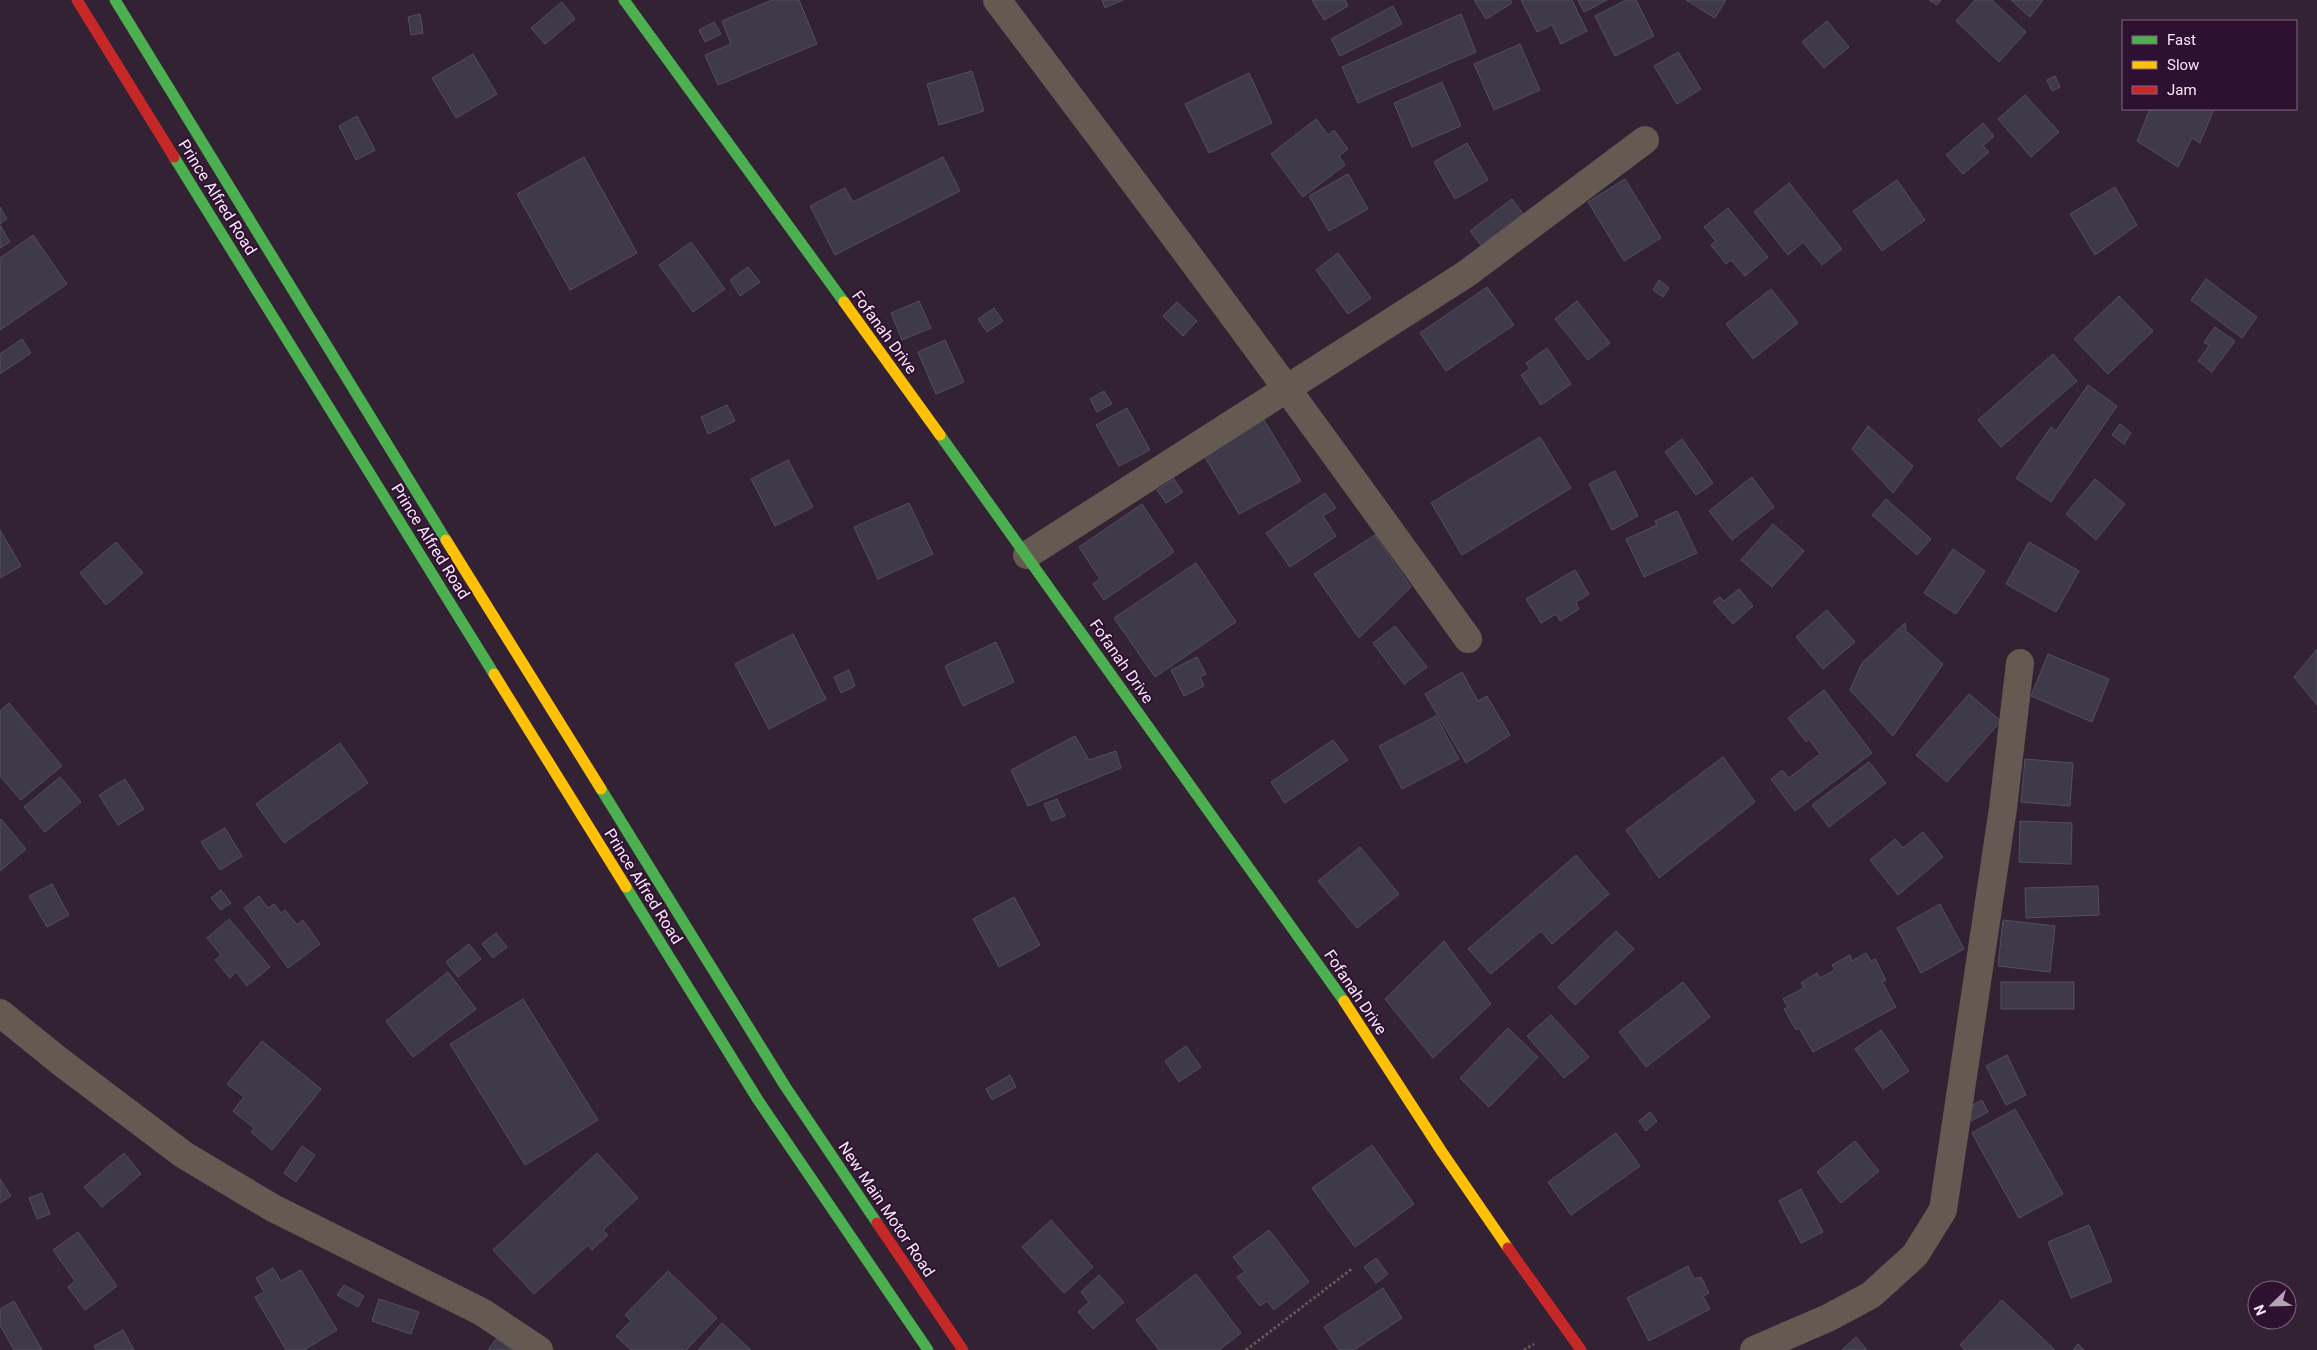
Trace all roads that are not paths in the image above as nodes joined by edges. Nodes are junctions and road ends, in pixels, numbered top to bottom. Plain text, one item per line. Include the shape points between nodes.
1 (77, 0) edge
2 (115, 0) edge
3 (624, 0) edge
4 (997, 0) edge
5 (1645, 140) dead end
6 (1288, 388) junction
7 (1026, 555) junction
8 (1468, 639) dead end
9 (2020, 663) dead end
10 (0, 1013) edge
11 (785, 1086) joint
12 (539, 1350) edge
13 (928, 1350) edge
14 (963, 1350) edge
15 (1581, 1350) edge
16 (1754, 1350) edge

1 - 13 main road, Prince Alfred Road via 758,1100
2 - 11 main road, Prince Alfred Road via 287,284
3 - 7 main road, Fofanah Drive
4 - 6 street
5 - 6 street via 1466,274
6 - 7 street
6 - 8 street
7 - 15 main road, Fofanah Drive via 1338,992 1442,1152
9 - 16 street via 2003,808 1943,1210 1915,1255 1871,1295 1828,1318
10 - 12 street via 184,1155 273,1208 482,1312
11 - 14 main road, New Main Motor Road

